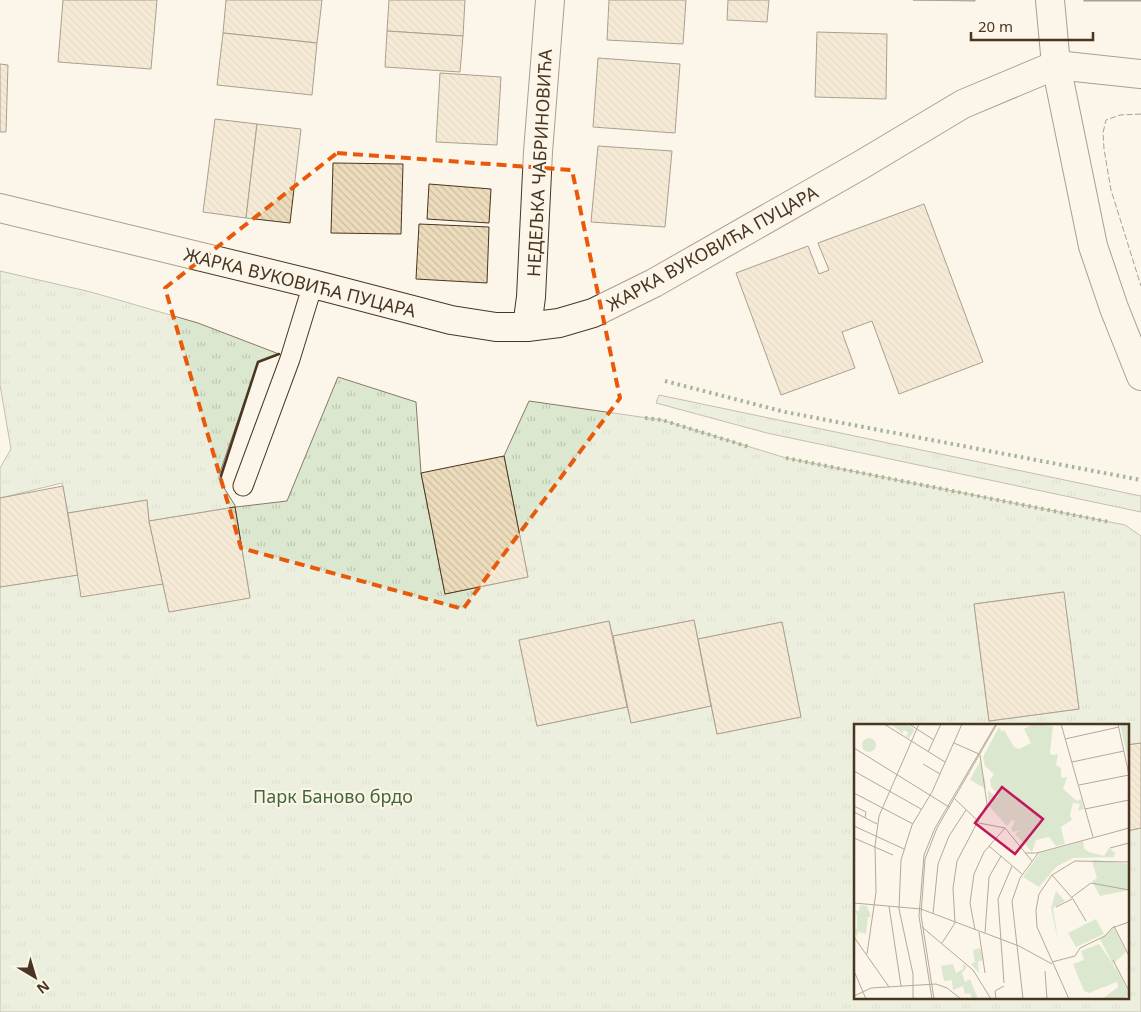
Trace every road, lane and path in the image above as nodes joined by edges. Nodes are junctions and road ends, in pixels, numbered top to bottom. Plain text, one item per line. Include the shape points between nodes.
1 (550, 0) edge
2 (1050, 0) edge
3 (1056, 65) junction
4 (1141, 74) edge
5 (0, 208) edge
6 (313, 284) junction
7 (527, 327) junction
8 (1141, 376) edge
9 (242, 486) dead end

1 - 7 street, НЕДЕЉКА ЧАБРИНОВИЋА
2 - 3 street
3 - 4 street
3 - 7 street, ЖАРКА ВУКОВИЋА ПУЦАРА via 963,104 862,165 593,313 559,323
3 - 8 street via 1092,246
5 - 6 street, ЖАРКА ВУКОВИЋА ПУЦАРА
6 - 7 street, ЖАРКА ВУКОВИЋА ПУЦАРА via 451,320 496,327
6 - 9 lane via 290,358

